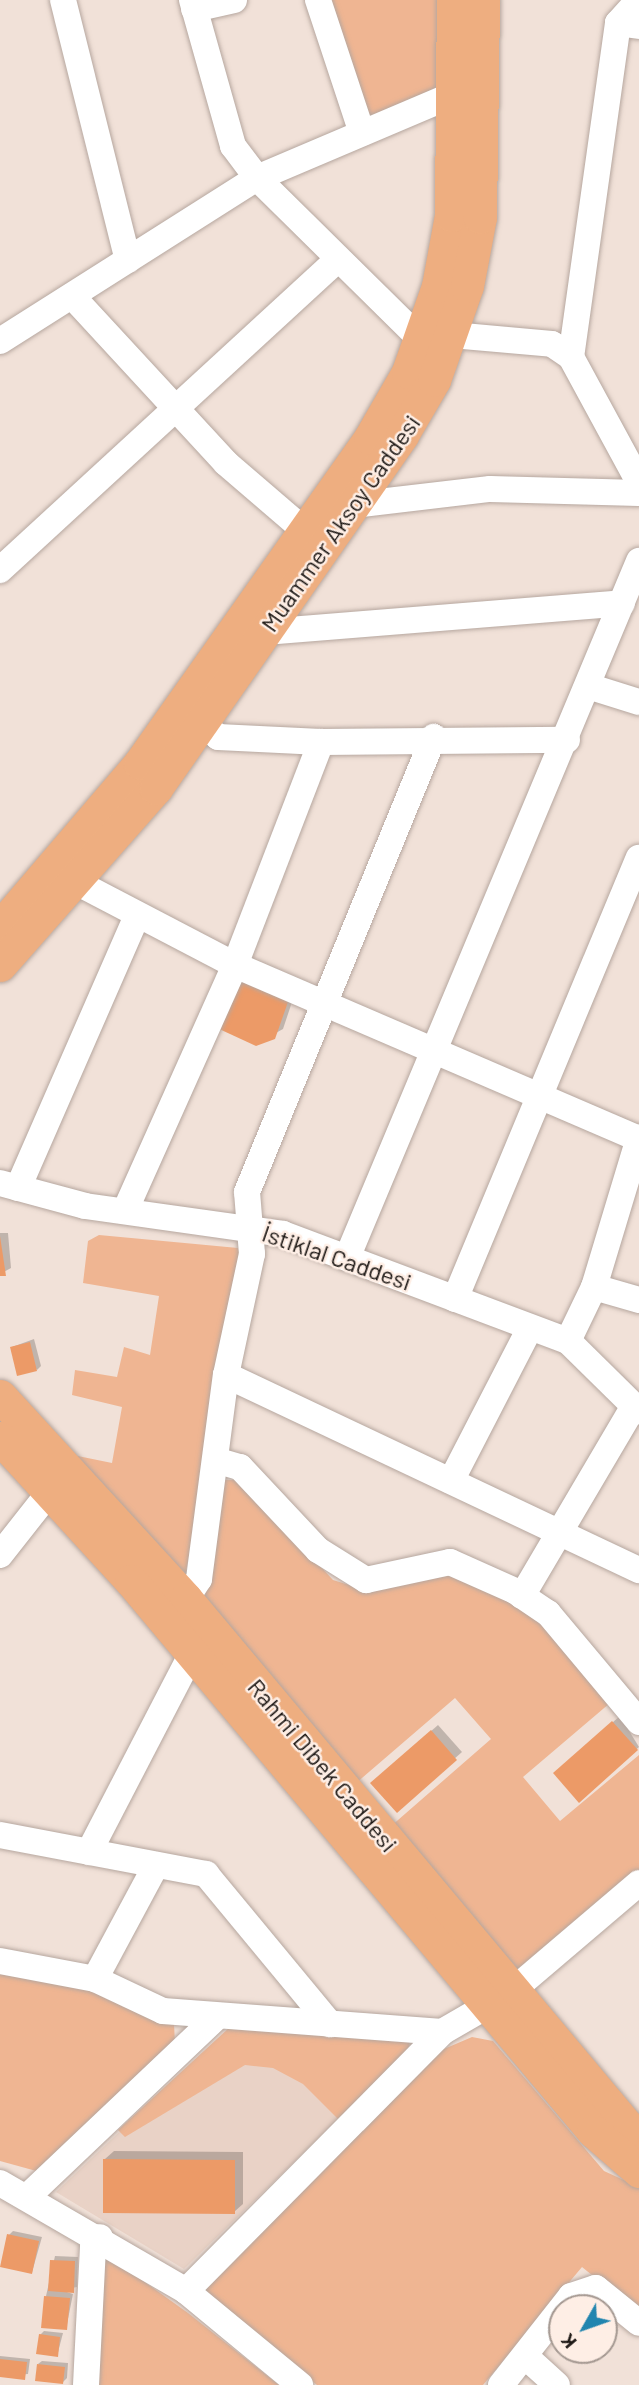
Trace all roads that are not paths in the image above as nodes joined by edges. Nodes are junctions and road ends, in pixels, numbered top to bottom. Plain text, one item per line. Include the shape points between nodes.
1 (63, 0) edge
2 (234, 0) edge
3 (318, 0) edge
4 (453, 0) edge
5 (483, 0) edge
6 (639, 0) edge
7 (193, 5) edge
8 (629, 24) edge
9 (455, 102) junction
10 (362, 133) junction
11 (257, 177) junction
12 (338, 259) junction
13 (128, 260) junction
14 (72, 296) junction
15 (436, 337) junction
16 (0, 341) edge
17 (571, 357) junction
18 (179, 409) junction
19 (639, 482) edge
20 (639, 493) edge
21 (353, 505) junction
22 (304, 530) junction
23 (639, 561) edge
24 (0, 570) edge
25 (622, 603) junction
26 (265, 632) junction
27 (591, 687) junction
28 (639, 702) edge
29 (202, 723) junction
30 (434, 737) junction
31 (568, 740) junction
32 (321, 742) junction
33 (639, 858) edge
34 (78, 883) junction
35 (136, 916) junction
36 (0, 928) edge
37 (0, 965) edge
38 (235, 965) junction
39 (327, 1004) junction
40 (431, 1049) junction
41 (540, 1097) junction
42 (639, 1139) edge
43 (9, 1186) edge
44 (125, 1211) junction
45 (247, 1226) junction
46 (347, 1258) junction
47 (594, 1287) junction
48 (454, 1299) junction
49 (639, 1300) edge
50 (530, 1328) junction
51 (568, 1341) junction
52 (226, 1375) junction
53 (0, 1396) edge
54 (636, 1408) edge
55 (0, 1438) edge
56 (215, 1460) junction
57 (451, 1481) junction
58 (48, 1494) junction
59 (12, 1518) edge
60 (560, 1532) junction
61 (0, 1555) edge
62 (639, 1570) edge
63 (523, 1596) junction
64 (186, 1599) junction
65 (192, 1653) junction
66 (639, 1722) edge
67 (0, 1835) edge
68 (89, 1852) junction
69 (156, 1865) junction
70 (634, 1898) edge
71 (0, 1961) edge
72 (95, 1979) junction
73 (500, 2000) junction
74 (217, 2017) junction
75 (330, 2024) junction
76 (442, 2032) junction
77 (639, 2140) edge
78 (639, 2171) edge
79 (0, 2182) edge
80 (27, 2197) junction
81 (100, 2236) junction
82 (186, 2291) junction
83 (639, 2323) edge
84 (525, 2356) junction
85 (86, 2385) edge
86 (300, 2385) edge
87 (501, 2385) edge
88 (557, 2385) edge

1 - 13 street
2 - 7 street
3 - 10 street
4 - 9 main road
5 - 15 main road, Muammer Aksoy Caddesi via 480,217
6 - 8 street
7 - 11 street via 233,146
8 - 17 street
9 - 10 street via 443,99
9 - 15 main road via 451,215
10 - 11 street
11 - 12 street
11 - 13 street
12 - 15 street
12 - 18 street
13 - 14 street
14 - 16 street
14 - 18 street
15 - 17 street via 552,344
15 - 21 main road, Muammer Aksoy Caddesi via 423,402
15 - 22 main road
17 - 19 street
18 - 22 street via 226,463
18 - 24 street
20 - 21 street via 490,489
21 - 26 main road, Muammer Aksoy Caddesi
22 - 36 main road via 111,801
23 - 25 street
25 - 26 street
25 - 27 street
26 - 29 main road, Muammer Aksoy Caddesi
27 - 28 street
27 - 31 street
29 - 32 street via 218,737
29 - 34 main road, Muammer Aksoy Caddesi
30 - 31 street
30 - 32 street
30 - 39 street
31 - 40 street
32 - 38 street
33 - 41 street
34 - 35 street
34 - 37 main road, Muammer Aksoy Caddesi
35 - 38 street
35 - 43 street
38 - 39 street
38 - 44 street
39 - 40 street
39 - 45 street via 247,1192
40 - 41 street
40 - 46 street
41 - 42 street
41 - 48 street
42 - 47 street
43 - 44 street, İstiklal Caddesi
44 - 45 street, İstiklal Caddesi
45 - 46 street, İstiklal Caddesi
45 - 52 street via 252,1254
46 - 48 street, İstiklal Caddesi
47 - 49 street
47 - 51 street
48 - 50 street, İstiklal Caddesi
50 - 51 street, İstiklal Caddesi
50 - 57 street
51 - 54 street, İstiklal Caddesi
52 - 56 street
52 - 57 street
53 - 64 main road, Rahmi Dibek Caddesi
54 - 60 street
55 - 58 main road, Rahmi Dibek Caddesi
56 - 63 street via 240,1467 318,1550 366,1580 450,1562
56 - 64 street via 200,1579
57 - 60 street
58 - 59 street
58 - 65 main road, Rahmi Dibek Caddesi
59 - 61 street
60 - 62 street
60 - 63 street
63 - 66 street via 548,1613
64 - 73 main road, Rahmi Dibek Caddesi
65 - 68 street
65 - 73 main road, Rahmi Dibek Caddesi
67 - 68 street
68 - 69 street
69 - 72 street
69 - 75 street via 218,1881
70 - 73 street
71 - 72 street
72 - 74 street via 163,2011
73 - 76 street
73 - 77 main road, Rahmi Dibek Caddesi
73 - 78 main road, Rahmi Dibek Caddesi via 593,2131
74 - 75 street
74 - 80 street
75 - 76 street
76 - 82 street
79 - 80 street
80 - 81 street
81 - 82 street
81 - 85 street via 93,2247
82 - 86 street
83 - 84 street via 596,2288 571,2296
84 - 87 street
84 - 88 street

